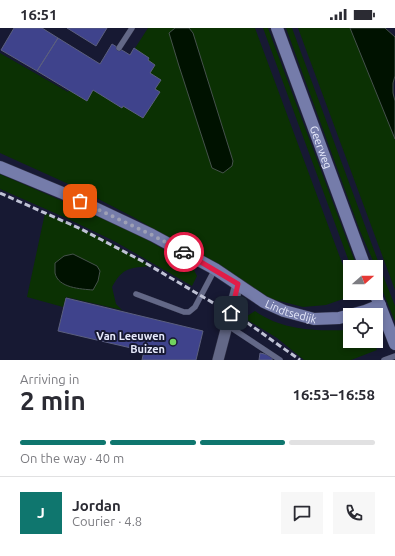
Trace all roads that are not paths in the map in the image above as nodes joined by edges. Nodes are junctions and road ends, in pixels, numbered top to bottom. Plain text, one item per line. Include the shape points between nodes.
1 (132, 28) edge
2 (277, 28) edge
3 (119, 48) dead end
4 (0, 167) edge
5 (362, 260) edge
6 (215, 269) junction
7 (238, 284) junction
8 (136, 294) dead end
9 (378, 300) edge
10 (380, 305) junction
11 (227, 325) junction
12 (395, 344) edge
13 (395, 356) edge
14 (218, 360) edge
15 (280, 360) edge
16 (384, 360) edge

1 - 3 lane
2 - 5 street, Geerweg
4 - 6 street, Lindtsedijk via 152,235
6 - 7 street, Lindtsedijk
6 - 8 lane via 195,307 189,312
7 - 10 street, Lindtsedijk via 264,302 284,311 314,319 339,318
7 - 11 street
9 - 10 street
10 - 12 street
11 - 14 street
11 - 15 lane
13 - 16 lane

